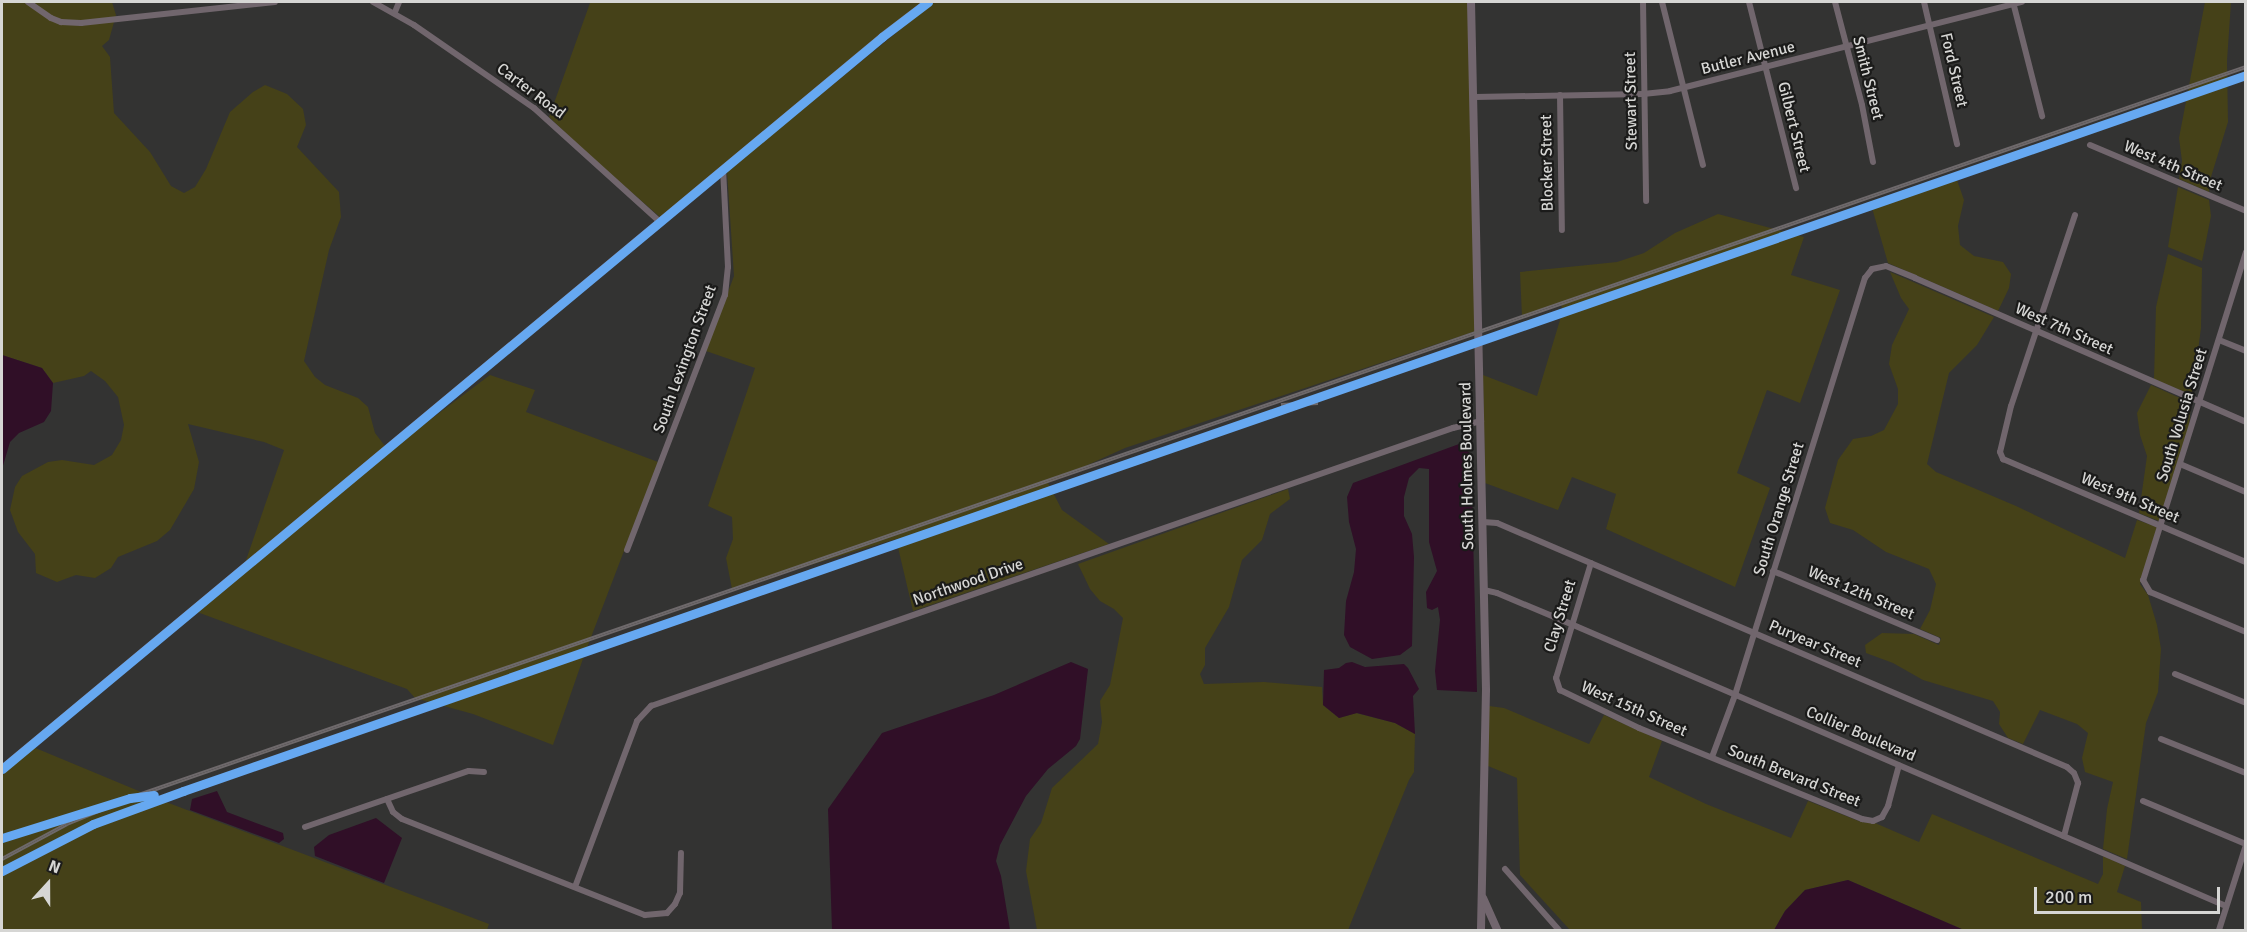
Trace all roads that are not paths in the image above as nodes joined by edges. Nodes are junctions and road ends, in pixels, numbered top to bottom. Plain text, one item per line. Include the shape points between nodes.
1 (28, 2) edge
2 (275, 2) edge
3 (373, 2) edge
4 (399, 2) edge
5 (928, 2) edge
6 (1471, 2) edge
7 (1643, 2) edge
8 (1662, 2) edge
9 (1749, 2) edge
10 (1835, 2) edge
11 (1924, 2) edge
12 (2022, 2) edge
13 (2013, 3) edge
14 (394, 12) junction
15 (1930, 25) junction
16 (1846, 46) junction
17 (1765, 67) junction
18 (1684, 88) junction
19 (1643, 94) junction
20 (1560, 95) junction
21 (1474, 97) junction
22 (2042, 116) dead end
23 (1957, 144) dead end
24 (2090, 146) dead end
25 (1873, 162) dead end
26 (1703, 165) dead end
27 (723, 169) junction
28 (1796, 188) dead end
29 (1646, 201) dead end
30 (2246, 211) edge
31 (2075, 215) dead end
32 (660, 222) junction
33 (1562, 230) dead end
34 (2246, 252) edge
35 (1872, 269) joint
36 (2238, 279) junction
37 (2246, 282) edge
38 (2037, 332) junction
39 (2219, 340) junction
40 (2246, 351) edge
41 (2200, 402) junction
42 (1481, 421) junction
43 (2246, 422) edge
44 (2181, 464) junction
45 (2246, 492) edge
46 (1483, 522) junction
47 (2161, 525) junction
48 (627, 550) dead end
49 (2246, 562) edge
50 (1591, 563) junction
51 (1773, 571) junction
52 (1484, 590) junction
53 (1571, 624) junction
54 (2246, 632) edge
55 (1754, 633) junction
56 (1937, 640) dead end
57 (2175, 674) dead end
58 (1556, 676) joint
59 (1734, 695) junction
60 (2246, 703) edge
61 (2161, 739) dead end
62 (1712, 757) junction
63 (1899, 765) junction
64 (2, 769) edge
65 (484, 772) dead end
66 (2246, 773) edge
67 (387, 799) junction
68 (2143, 801) dead end
69 (305, 827) dead end
70 (2064, 836) junction
71 (2246, 844) edge
72 (681, 853) dead end
73 (1506, 869) dead end
74 (575, 887) junction
75 (1481, 891) junction
76 (2226, 906) junction
77 (1481, 930) edge
78 (1497, 930) edge
79 (1559, 930) edge
80 (2218, 930) edge

1 - 2 street via 51,18 81,23
3 - 14 street, Carter Road
4 - 14 street
5 - 27 main road
6 - 21 main road, South Holmes Boulevard
7 - 19 street, Stewart Street
8 - 18 street
9 - 17 street, Gilbert Street
10 - 16 street, Smith Street
11 - 15 street, Ford Street
12 - 13 street, Butler Avenue
13 - 15 street, Butler Avenue
13 - 22 street
14 - 32 street, Carter Road via 534,108
15 - 16 street, Butler Avenue
15 - 23 street, Ford Street
16 - 17 street, Butler Avenue
16 - 25 street, Smith Street
17 - 18 street, Butler Avenue
17 - 28 street, Gilbert Street
18 - 19 street, Butler Avenue
18 - 26 street
19 - 20 street, Butler Avenue
19 - 29 street, Stewart Street
20 - 21 street, Butler Avenue
20 - 33 street, Blocker Street
21 - 42 main road, South Holmes Boulevard
24 - 30 street, West 4th Street
27 - 32 main road
27 - 48 street, South Lexington Street via 728,267 725,295
31 - 38 street
32 - 64 main road
34 - 36 street, South Volusia Street
35 - 38 street, West 7th Street via 1886,266
35 - 51 street, South Orange Street via 1865,278
36 - 37 street
36 - 39 street, South Volusia Street
38 - 41 street, West 7th Street
38 - 47 street, West 9th Street via 2002,436 2003,459
39 - 40 street
39 - 41 street, South Volusia Street
41 - 43 street, West 7th Street
41 - 44 street, South Volusia Street
42 - 46 main road, South Holmes Boulevard
42 - 74 street, Northwood Drive via 651,706 636,721
44 - 45 street
44 - 47 street, South Volusia Street
46 - 50 street, Puryear Street via 1497,523
46 - 52 main road, South Holmes Boulevard
47 - 49 street, West 9th Street
47 - 54 street, South Volusia Street via 2144,585 2150,592
50 - 53 street, Clay Street
50 - 55 street, Puryear Street
51 - 55 street, South Orange Street
51 - 56 street, West 12th Street
52 - 53 street, Collier Boulevard
52 - 75 main road, South Holmes Boulevard via 1486,716
53 - 58 street, Clay Street
53 - 59 street, Collier Boulevard
55 - 59 street, South Orange Street
55 - 70 street, Puryear Street via 2067,767 2078,783
57 - 60 street
58 - 62 street, West 15th Street via 1557,687 1564,692
59 - 62 street, South Orange Street
59 - 63 street, Collier Boulevard
61 - 66 street
62 - 63 street, South Brevard Street via 1873,821 1882,817 1888,806
63 - 70 street, Collier Boulevard
65 - 67 street via 470,771
67 - 69 street
67 - 74 street via 402,819
68 - 71 street
70 - 76 street, Collier Boulevard
71 - 76 street
72 - 74 street via 680,893 667,912 645,915
73 - 79 street
75 - 77 main road, South Holmes Boulevard
75 - 78 main road
76 - 80 street

